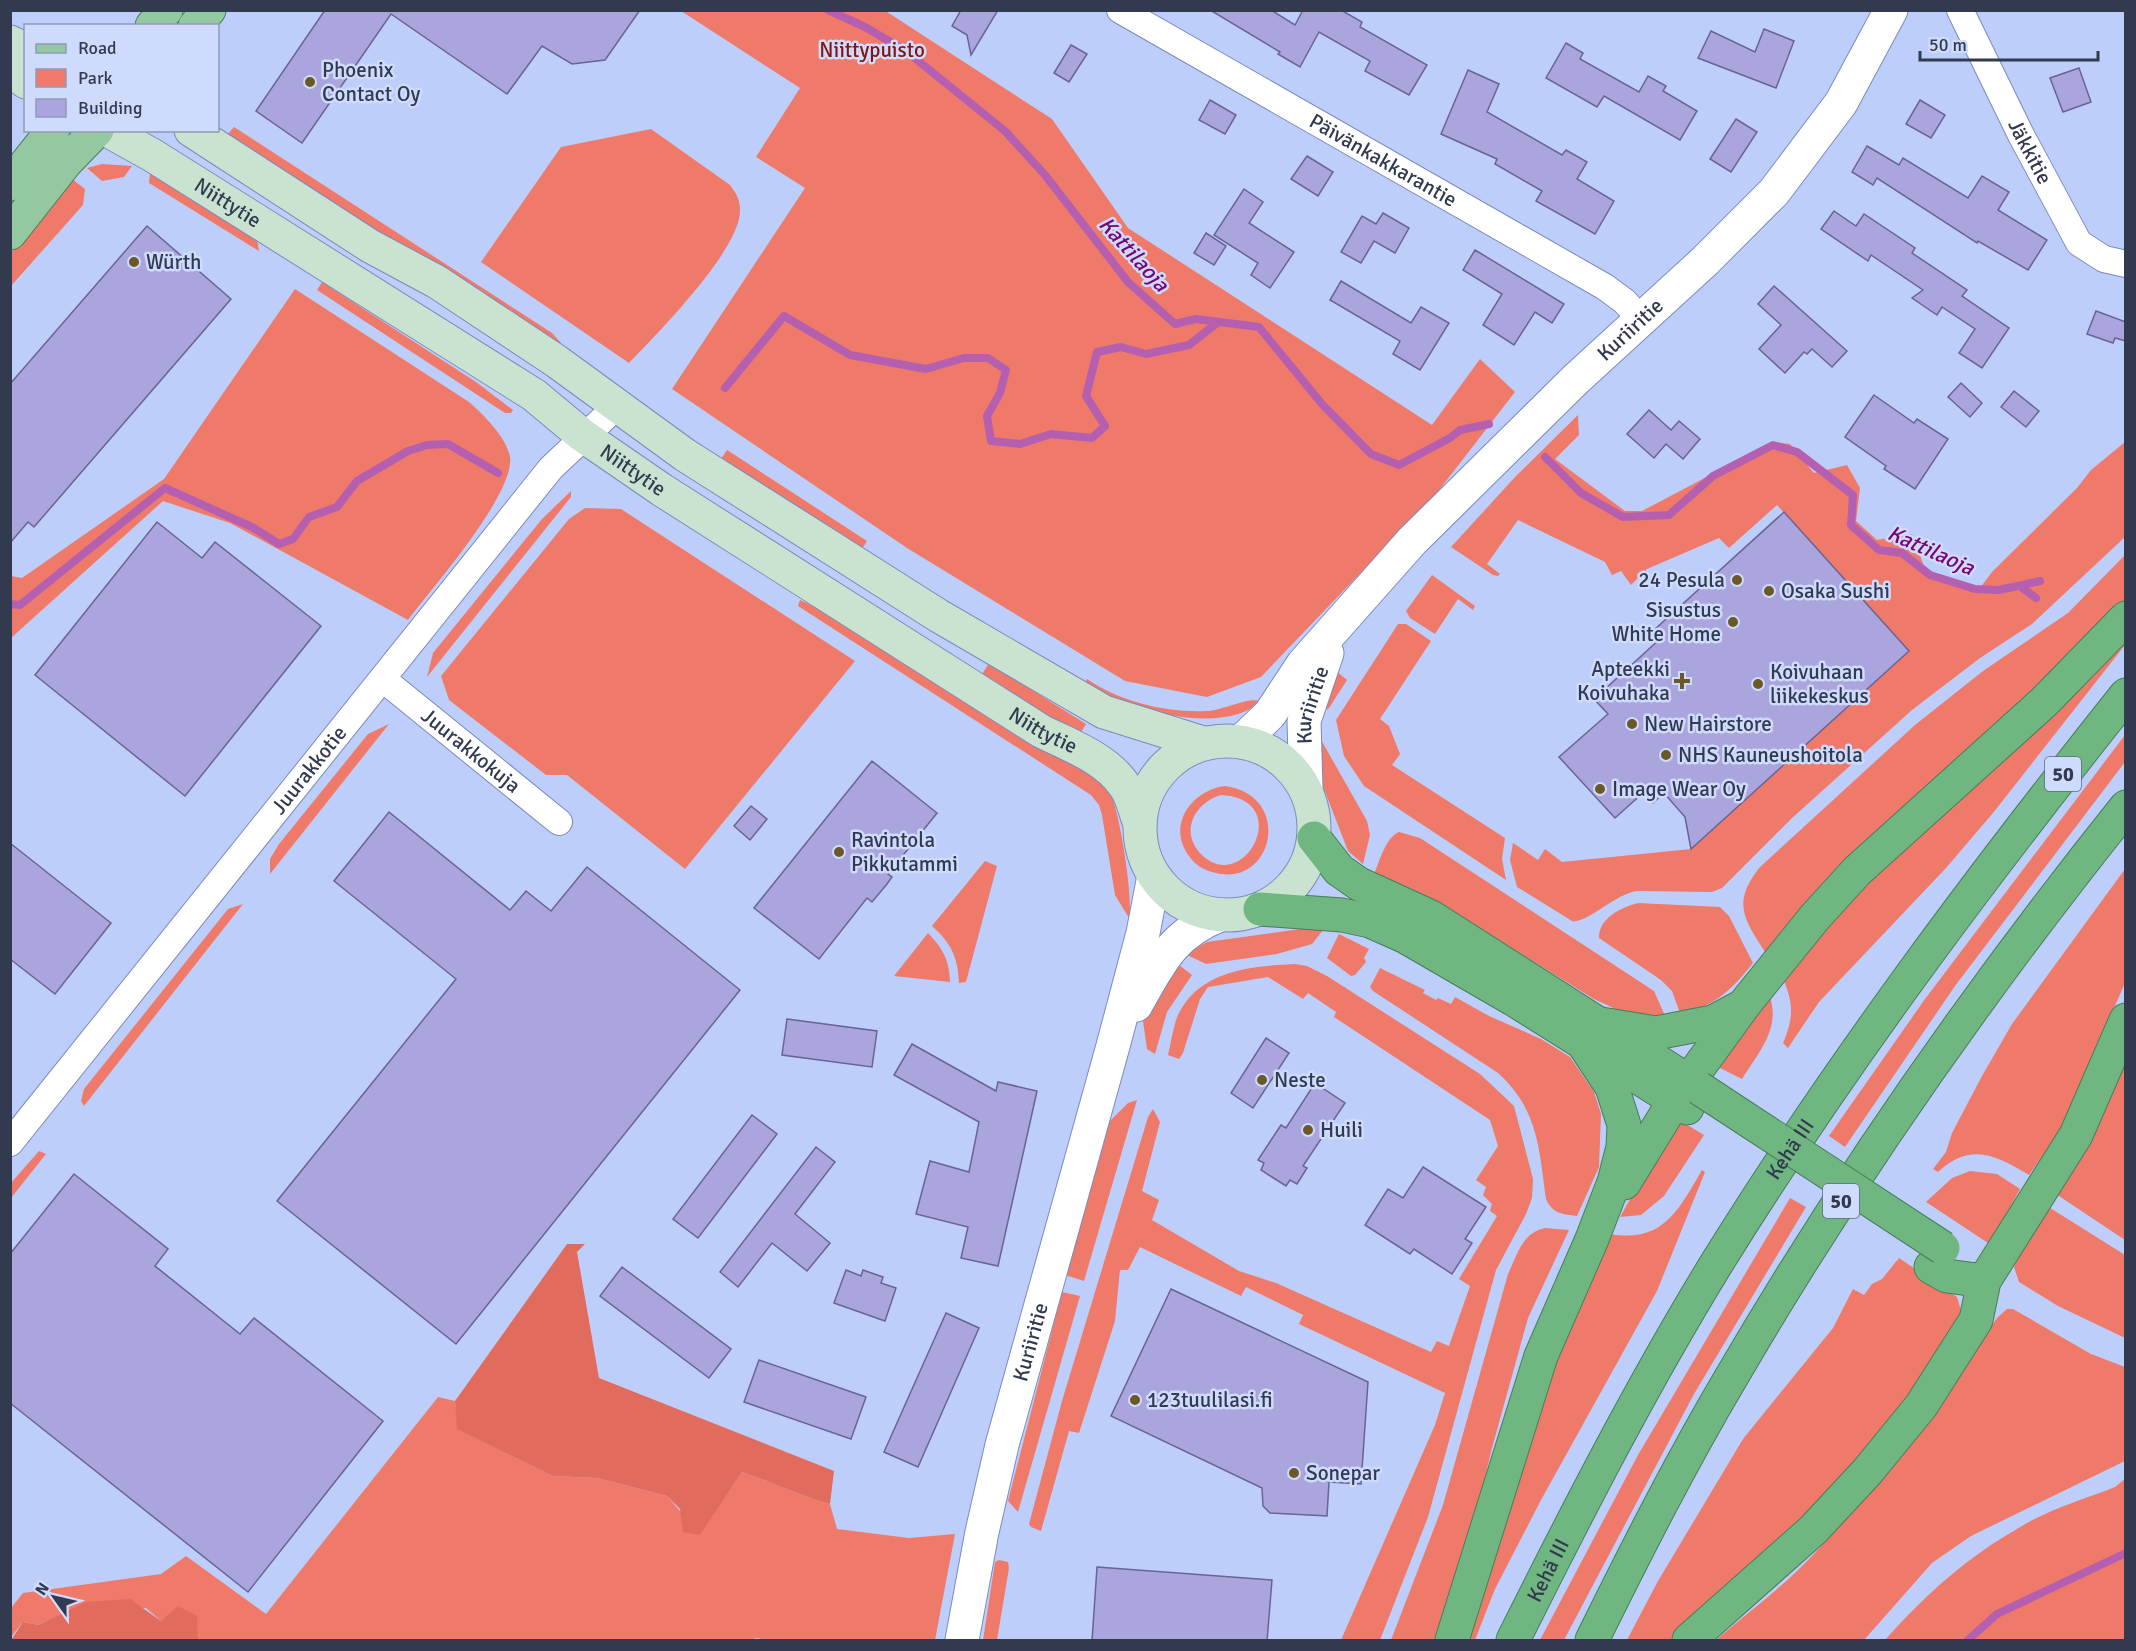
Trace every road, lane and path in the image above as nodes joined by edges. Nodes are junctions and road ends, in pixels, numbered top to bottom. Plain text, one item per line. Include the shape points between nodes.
1 (166, 10) edge
2 (209, 10) edge
3 (1120, 10) edge
4 (1891, 10) edge
5 (1960, 10) edge
6 (154, 24) edge
7 (197, 24) edge
8 (10, 42) edge
9 (24, 49) edge
10 (10, 70) edge
11 (24, 80) edge
12 (51, 132) edge
13 (95, 132) edge
14 (111, 132) edge
15 (194, 132) edge
16 (10, 184) edge
17 (10, 233) edge
18 (2126, 264) edge
19 (1641, 318) junction
20 (617, 406) junction
21 (582, 435) junction
22 (2126, 618) edge
23 (1338, 624) junction
24 (384, 680) junction
25 (2126, 695) edge
26 (1242, 741) junction
27 (1203, 743) junction
28 (1306, 788) junction
29 (2126, 807) edge
30 (559, 822) dead end
31 (1140, 824) junction
32 (1314, 838) junction
33 (1154, 876) junction
34 (1260, 909) junction
35 (1220, 915) junction
36 (1743, 1006) junction
37 (2126, 1020) edge
38 (1589, 1033) junction
39 (1113, 1046) junction
40 (1687, 1095) junction
41 (10, 1143) edge
42 (1592, 1239) junction
43 (1984, 1281) junction
44 (962, 1641) edge
45 (1452, 1641) edge
46 (1514, 1641) edge
47 (1592, 1641) edge
48 (1689, 1641) edge

1 - 6 main road
2 - 7 main road
3 - 19 street, Päivänkakkarantie via 1605,287
4 - 19 street, Kuriiritie via 1841,103 1801,160 1746,222
5 - 18 street, Jäkkitie via 2079,243 2104,259
8 - 9 main road
10 - 11 main road
12 - 16 main road
13 - 17 main road
14 - 21 main road, Niittytie via 534,394
15 - 20 main road, Niittytie via 370,246 436,282
19 - 23 street, Kuriiritie via 1412,541
20 - 21 street, Juurakkotie
20 - 27 main road, Niittytie via 685,455 1062,689 1104,711
21 - 24 street, Juurakkotie via 540,481
21 - 31 main road, Niittytie via 672,497 1041,731 1095,759 1125,786
22 - 36 highway via 2044,702 1857,871
23 - 26 street, Kuriiritie via 1303,664 1270,714
23 - 28 street, Kuriiritie via 1304,721
24 - 30 street, Juurakkokuja
24 - 41 street, Juurakkotie
25 - 46 highway, Kehä III / 50 via 2000,854 1823,1099 1718,1262 1661,1360
26 - 27 main road
26 - 28 main road via 1275,754
27 - 31 main road via 1175,757 1154,780 1146,795
28 - 32 main road via 1313,811
29 - 47 highway, 50 via 1980,997 1804,1259 1720,1397
31 - 33 main road via 1143,852
32 - 34 main road via 1307,865 1297,882 1283,896
32 - 38 highway via 1339,870 1359,884 1431,917
33 - 35 main road via 1173,897 1195,909
33 - 39 street, Kuriiritie
34 - 35 main road
34 - 38 highway via 1308,910 1370,921 1406,937 1513,999
35 - 39 street, Kuriiritie via 1200,923 1168,950
36 - 38 highway via 1713,1022 1656,1033
36 - 40 highway
37 - 43 highway via 2081,1125
38 - 40 highway
38 - 42 highway via 1624,1125 1614,1182
39 - 44 street, Kuriiritie via 1002,1445
40 - 42 highway
40 - 43 highway, bridge via 1937,1258 1960,1257
42 - 45 highway via 1541,1356
43 - 48 highway via 1976,1320 1921,1406 1813,1530

